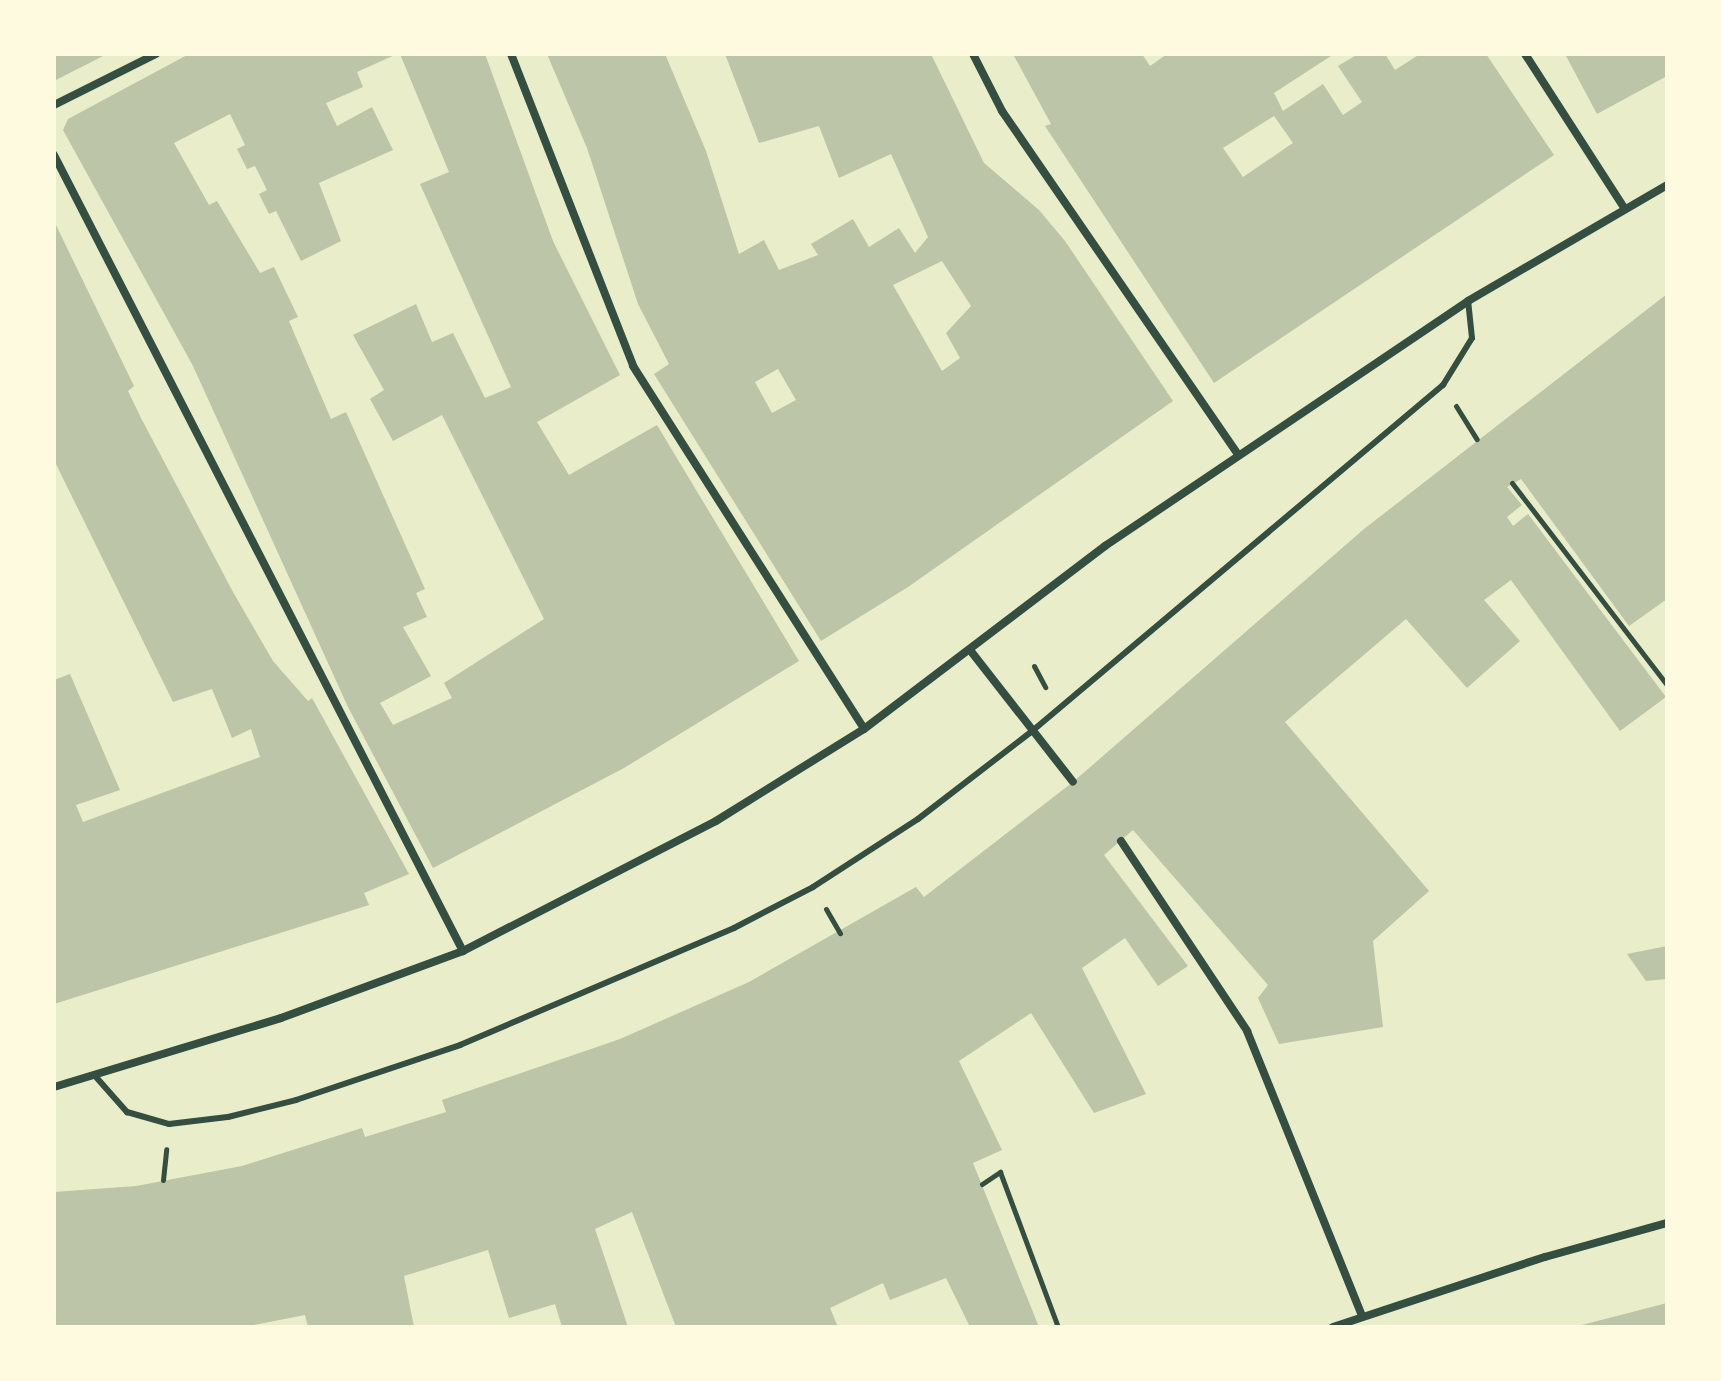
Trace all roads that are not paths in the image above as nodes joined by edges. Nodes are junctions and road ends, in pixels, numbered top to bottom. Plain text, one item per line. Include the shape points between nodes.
1 (156, 54) edge
2 (511, 54) edge
3 (973, 54) edge
4 (1525, 54) edge
5 (54, 105) edge
6 (54, 155) edge
7 (1667, 185) edge
8 (1625, 209) junction
9 (1468, 301) junction
10 (1238, 455) junction
11 (970, 650) junction
12 (864, 729) junction
13 (1031, 732) junction
14 (1073, 782) dead end
15 (1121, 841) dead end
16 (463, 951) junction
17 (96, 1077) junction
18 (54, 1087) edge
19 (1667, 1223) edge
20 (1362, 1316) junction
21 (1333, 1327) edge

1 - 5 street
2 - 12 street via 633,366
3 - 10 street via 1002,111
4 - 8 street
6 - 16 street
7 - 8 street
8 - 9 street
9 - 10 street
9 - 13 lane via 1472,338 1443,385
10 - 11 street via 1105,546
11 - 12 street
11 - 13 street
12 - 16 street via 716,821
13 - 14 street
13 - 17 lane via 918,819 813,887 651,965 460,1045 296,1100 228,1117 169,1124 127,1112
15 - 20 street via 1247,1031
16 - 17 street via 281,1018
17 - 18 street
19 - 20 street
20 - 21 street

